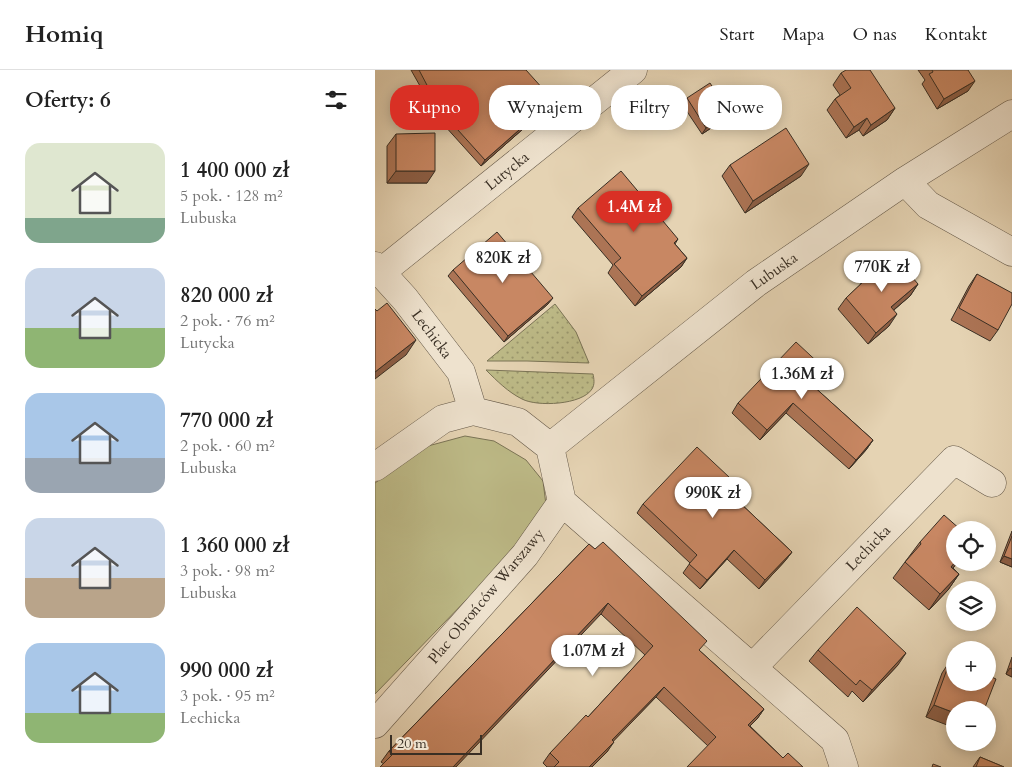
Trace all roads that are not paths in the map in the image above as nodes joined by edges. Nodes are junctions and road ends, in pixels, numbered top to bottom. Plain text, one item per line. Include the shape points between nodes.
1 (633, 70) edge
2 (1012, 114) edge
3 (905, 181) junction
4 (1012, 252) edge
5 (378, 269) edge
6 (473, 411) junction
7 (550, 447) junction
8 (375, 467) edge
9 (992, 483) dead end
10 (563, 502) junction
11 (751, 668) junction
12 (375, 724) edge
13 (844, 767) edge

1 - 5 street, Lutycka
2 - 3 street, Lubuska
3 - 4 street via 928,205
3 - 7 street, Lubuska via 756,283
5 - 6 street, Lechicka via 461,372
6 - 7 street via 518,422
6 - 8 street via 443,419
7 - 10 street
9 - 11 street, Lechicka via 954,460
10 - 11 street
10 - 12 street, Plac Obrońców Warszawy via 525,554
11 - 13 street via 835,740

